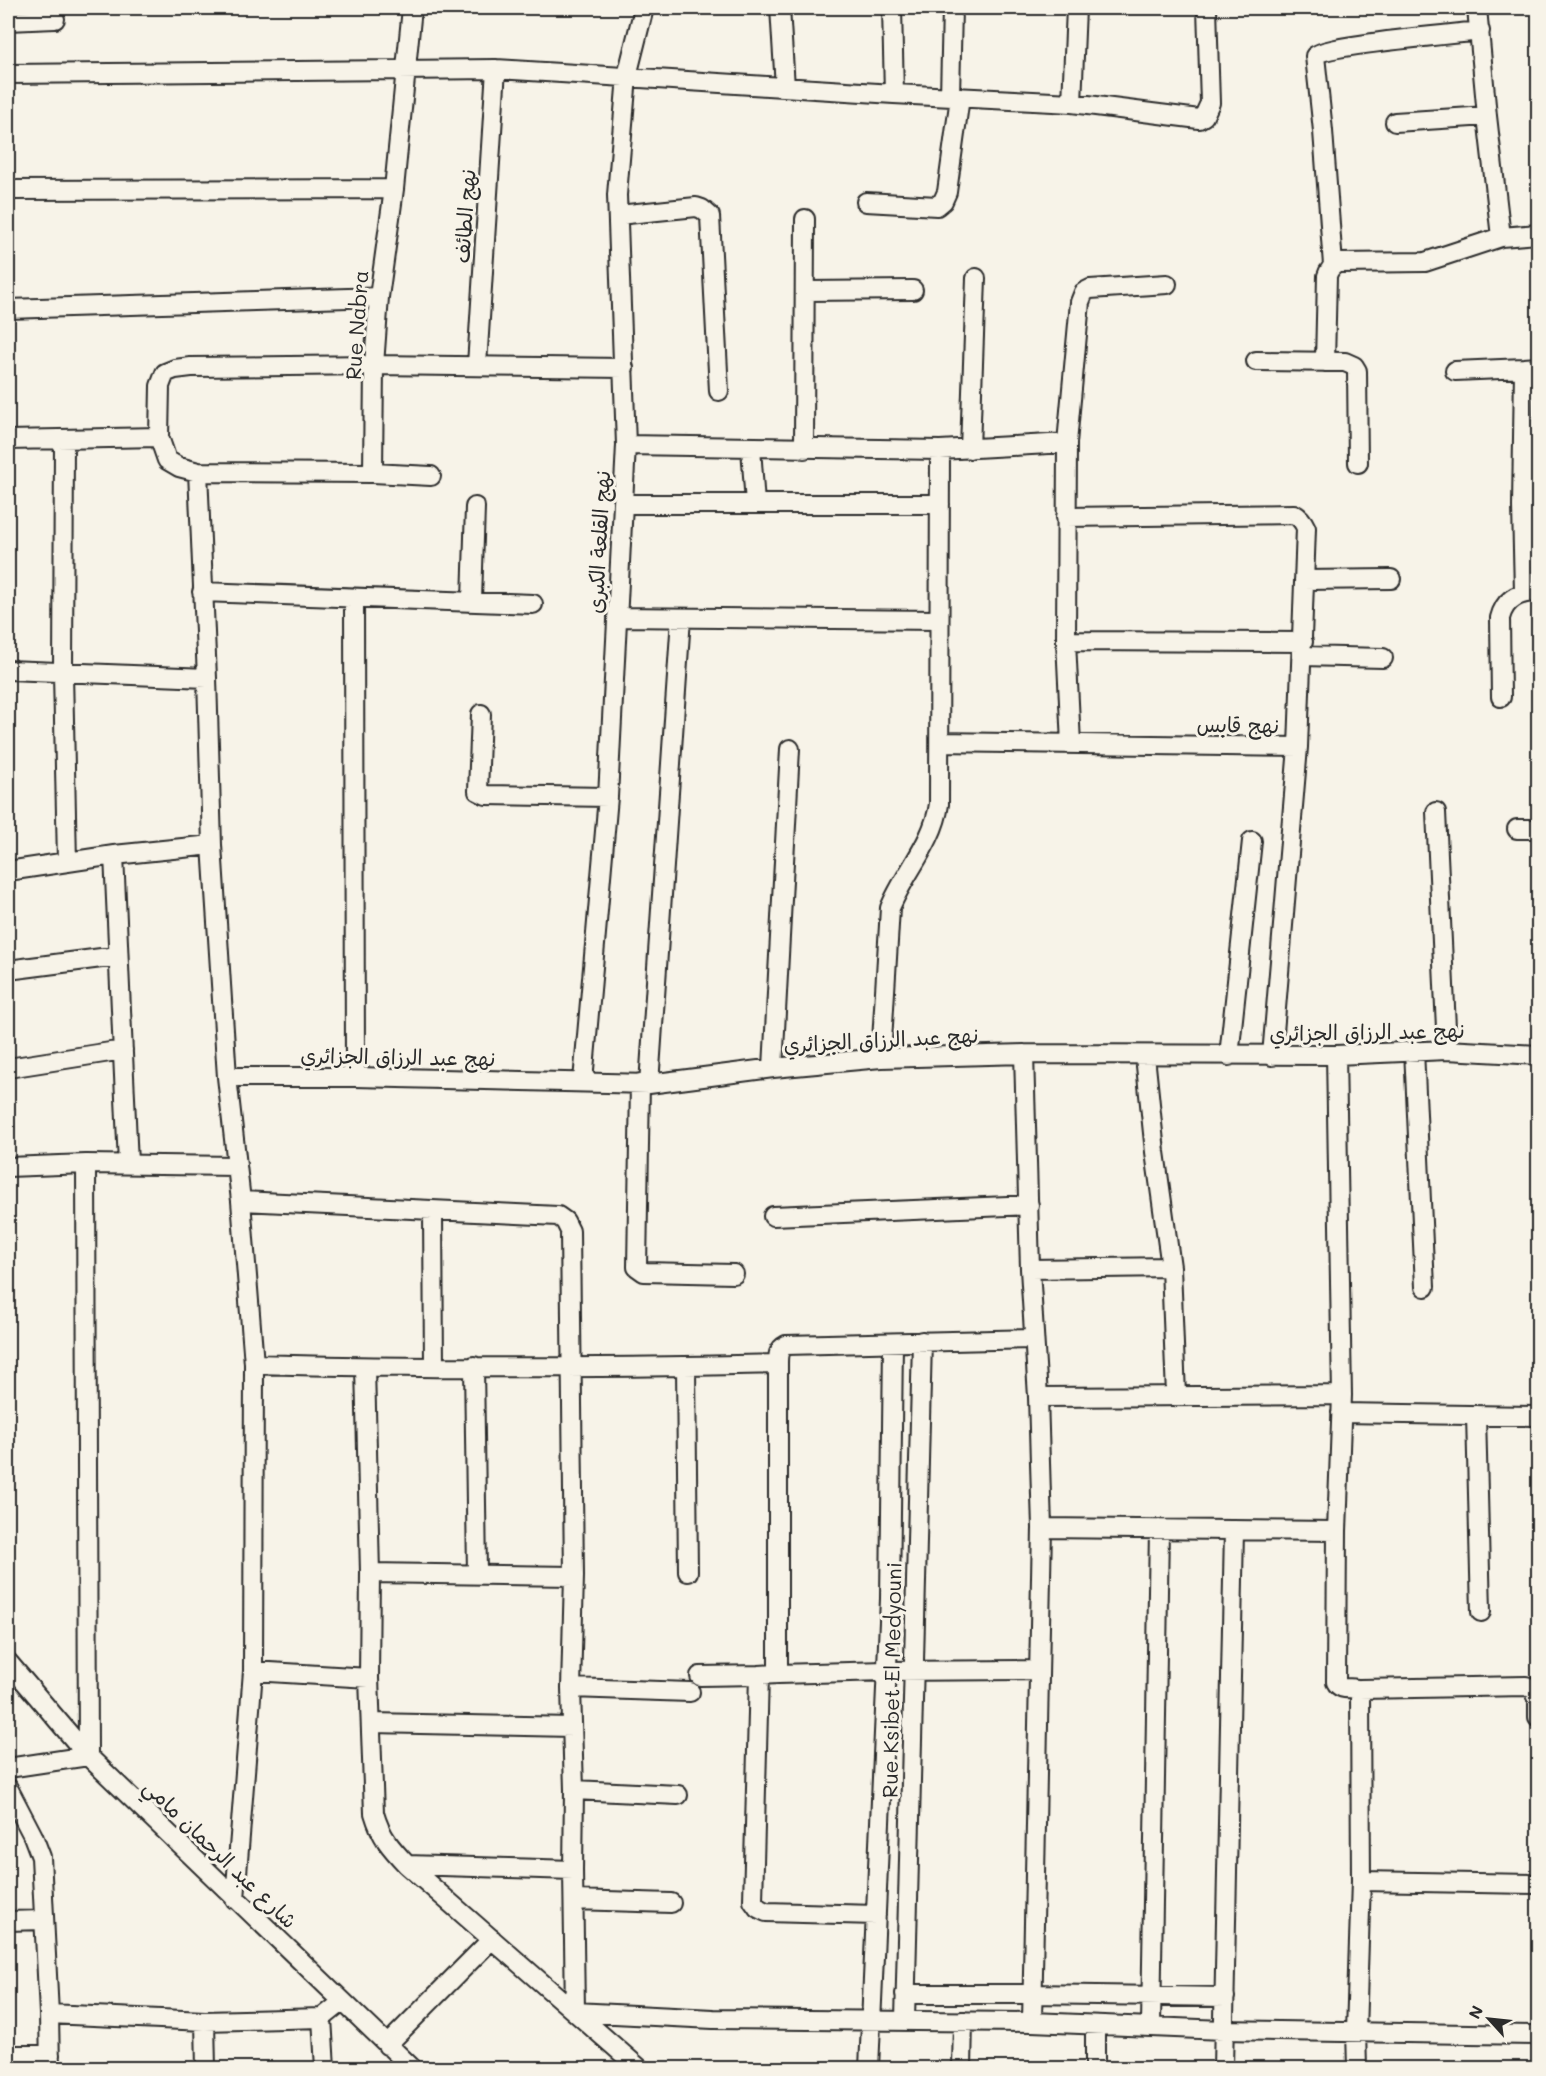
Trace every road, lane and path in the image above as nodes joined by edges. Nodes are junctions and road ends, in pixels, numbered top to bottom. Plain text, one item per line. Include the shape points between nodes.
1 (412, 8) edge
2 (644, 8) edge
3 (780, 8) edge
4 (892, 8) edge
5 (952, 8) edge
6 (1076, 8) edge
7 (1207, 8) edge
8 (1477, 8) edge
9 (55, 20) dead end
10 (8, 21) edge
11 (1480, 32) junction
12 (496, 69) junction
13 (407, 71) junction
14 (8, 74) edge
15 (627, 76) junction
16 (785, 87) junction
17 (894, 94) junction
18 (955, 96) junction
19 (1072, 103) junction
20 (1487, 116) junction
21 (1395, 122) dead end
22 (394, 189) junction
23 (8, 190) edge
24 (866, 202) dead end
25 (618, 215) junction
26 (805, 219) dead end
27 (1539, 234) edge
28 (1501, 237) junction
29 (1333, 266) junction
30 (976, 278) dead end
31 (1167, 284) dead end
32 (913, 290) dead end
33 (806, 291) junction
34 (379, 297) junction
35 (8, 309) edge
36 (1256, 361) dead end
37 (1325, 362) junction
38 (374, 365) junction
39 (477, 365) junction
40 (1531, 367) edge
41 (624, 368) junction
42 (1455, 371) dead end
43 (719, 392) dead end
44 (159, 437) junction
45 (8, 440) edge
46 (64, 440) junction
47 (1067, 443) junction
48 (626, 445) junction
49 (751, 448) junction
50 (804, 449) junction
51 (970, 449) junction
52 (940, 450) junction
53 (1358, 463) dead end
54 (198, 472) junction
55 (373, 474) junction
56 (431, 476) dead end
57 (622, 504) junction
58 (755, 504) junction
59 (940, 504) junction
60 (475, 507) dead end
61 (1530, 507) edge
62 (1066, 518) junction
63 (1391, 579) dead end
64 (1304, 580) junction
65 (202, 592) junction
66 (1532, 592) edge
67 (354, 598) junction
68 (472, 600) junction
69 (533, 604) dead end
70 (617, 617) junction
71 (681, 618) junction
72 (939, 620) junction
73 (1066, 641) junction
74 (1303, 649) junction
75 (1383, 658) dead end
76 (8, 670) edge
77 (63, 673) junction
78 (207, 678) junction
79 (1501, 697) dead end
80 (481, 714) dead end
81 (940, 742) junction
82 (1071, 744) junction
83 (1298, 747) junction
84 (790, 749) dead end
85 (608, 796) junction
86 (1437, 812) dead end
87 (1517, 829) dead end
88 (1539, 829) edge
89 (1252, 841) dead end
90 (212, 845) junction
91 (114, 855) junction
92 (67, 862) junction
93 (8, 871) edge
94 (117, 956) junction
95 (8, 970) edge
96 (123, 1050) junction
97 (1414, 1050) junction
98 (1447, 1050) junction
99 (1024, 1054) junction
100 (1336, 1055) junction
101 (1539, 1055) edge
102 (1145, 1056) junction
103 (1229, 1056) junction
104 (1272, 1056) junction
105 (881, 1058) junction
106 (8, 1068) edge
107 (773, 1068) junction
108 (227, 1077) junction
109 (355, 1077) junction
110 (584, 1081) junction
111 (644, 1084) junction
112 (86, 1164) junction
113 (128, 1164) junction
114 (236, 1166) junction
115 (8, 1167) edge
116 (241, 1201) junction
117 (1029, 1204) junction
118 (433, 1211) junction
119 (774, 1216) dead end
120 (1171, 1267) junction
121 (1030, 1269) junction
122 (734, 1275) dead end
123 (1425, 1287) dead end
124 (1033, 1340) junction
125 (922, 1341) junction
126 (893, 1343) junction
127 (254, 1364) junction
128 (778, 1365) junction
129 (474, 1366) junction
130 (686, 1366) junction
131 (365, 1367) junction
132 (434, 1367) junction
133 (572, 1368) junction
134 (1342, 1395) junction
135 (1176, 1396) junction
136 (1038, 1397) junction
137 (1341, 1413) junction
138 (1476, 1415) junction
139 (1539, 1416) edge
140 (1042, 1528) junction
141 (1159, 1529) junction
142 (1234, 1530) junction
143 (1337, 1531) junction
144 (688, 1572) dead end
145 (370, 1573) junction
146 (477, 1573) junction
147 (574, 1576) junction
148 (1481, 1612) dead end
149 (8, 1662) edge
150 (1038, 1670) junction
151 (253, 1671) junction
152 (885, 1671) junction
153 (914, 1671) junction
154 (768, 1675) junction
155 (700, 1676) dead end
156 (369, 1678) junction
157 (571, 1688) junction
158 (1360, 1689) junction
159 (690, 1692) dead end
160 (1539, 1717) edge
161 (372, 1723) junction
162 (572, 1727) junction
163 (88, 1756) junction
164 (8, 1768) edge
165 (8, 1788) edge
166 (574, 1790) junction
167 (678, 1795) dead end
168 (407, 1865) junction
169 (573, 1870) junction
170 (1361, 1881) junction
171 (1539, 1884) edge
172 (235, 1899) junction
173 (574, 1900) junction
174 (671, 1903) dead end
175 (876, 1915) junction
176 (8, 1920) edge
177 (43, 1920) junction
178 (492, 1939) junction
179 (905, 1994) junction
180 (1032, 1994) junction
181 (1152, 1995) junction
182 (1225, 1997) junction
183 (342, 2002) junction
184 (575, 2012) junction
185 (49, 2013) junction
186 (322, 2018) junction
187 (905, 2020) junction
188 (205, 2021) junction
189 (871, 2021) junction
190 (963, 2021) junction
191 (1032, 2022) junction
192 (1095, 2025) junction
193 (1151, 2026) junction
194 (1223, 2030) junction
195 (1356, 2031) junction
196 (1539, 2035) edge
197 (387, 2045) junction
198 (8, 2055) edge
199 (50, 2062) edge
200 (206, 2068) edge
201 (325, 2068) edge
202 (412, 2068) edge
203 (639, 2068) edge
204 (869, 2068) edge
205 (962, 2068) edge
206 (1095, 2068) edge
207 (1223, 2068) edge
208 (1357, 2068) edge

1 - 13 street, Rue Nabra
2 - 15 street, نهج القلعة الكبرى
3 - 16 street
4 - 17 street
5 - 18 street
6 - 19 street
7 - 19 street via 1210,103 1204,116 1199,119
8 - 11 street
9 - 10 street
11 - 20 street
11 - 29 street via 1343,48 1318,52 1315,56
12 - 13 street
12 - 15 street
12 - 39 street, نهج الطائف
13 - 14 street
13 - 22 street, Rue Nabra
15 - 16 street
15 - 25 street, نهج القلعة الكبرى via 617,184
16 - 17 street
17 - 18 street
18 - 19 street
18 - 24 street via 943,201 937,206
20 - 21 street
20 - 28 street
22 - 23 street
22 - 34 street, Rue Nabra
25 - 41 street, نهج القلعة الكبرى
25 - 43 street via 696,207 710,216
26 - 33 street
27 - 28 street
28 - 29 street via 1425,262
29 - 37 street via 1327,276
30 - 51 street
31 - 47 street via 1101,287 1084,292
32 - 33 street
33 - 50 street
34 - 35 street
34 - 38 street, Rue Nabra
36 - 37 street
37 - 53 street via 1350,363 1357,371
38 - 39 street
38 - 44 street via 175,369 165,373 160,386
38 - 55 street, Rue Nabra
39 - 41 street
40 - 42 street
40 - 61 street
41 - 48 street, نهج القلعة الكبرى
44 - 46 street
44 - 54 street via 167,460
45 - 46 street
46 - 77 street
47 - 51 street
47 - 62 street
48 - 49 street
48 - 57 street, نهج القلعة الكبرى
49 - 50 street
49 - 58 street
50 - 52 street
51 - 52 street
52 - 59 street
54 - 55 street
54 - 65 street
55 - 56 street
57 - 58 street
57 - 70 street, نهج القلعة الكبرى
58 - 59 street
59 - 72 street
60 - 68 street
61 - 66 street
62 - 64 street via 1294,514 1306,528
62 - 73 street
63 - 64 street
64 - 74 street
65 - 67 street
65 - 78 street
66 - 79 street via 1507,602 1502,609
67 - 68 street
67 - 109 street
68 - 69 street
70 - 71 street
70 - 85 street, نهج القلعة الكبرى
71 - 72 street
71 - 111 street
72 - 81 street
73 - 74 street
73 - 82 street
74 - 75 street
74 - 83 street
76 - 77 street
77 - 78 street
77 - 92 street
78 - 90 street
80 - 85 street via 478,791 486,795
81 - 82 street, نهج قابس
81 - 105 street via 937,817 890,908
82 - 83 street, نهج قابس
83 - 104 street, نهج قابس
84 - 107 street
85 - 110 street, نهج القلعة الكبرى
86 - 98 street
87 - 88 street
89 - 103 street
90 - 91 street
90 - 108 street
91 - 92 street
91 - 94 street
92 - 93 street
94 - 95 street
94 - 96 street
96 - 106 street
96 - 113 street
97 - 98 street, نهج عبد الرزاق الجزائري
97 - 100 street, نهج عبد الرزاق الجزائري
97 - 123 street
98 - 101 street, نهج عبد الرزاق الجزائري
99 - 102 street, نهج عبد الرزاق الجزائري
99 - 105 street, نهج عبد الرزاق الجزائري
99 - 117 street
100 - 104 street, نهج عبد الرزاق الجزائري
100 - 134 street
102 - 103 street, نهج عبد الرزاق الجزائري
102 - 120 street
103 - 104 street, نهج عبد الرزاق الجزائري
105 - 107 street, نهج عبد الرزاق الجزائري
107 - 111 street, نهج عبد الرزاق الجزائري
108 - 109 street, نهج عبد الرزاق الجزائري
108 - 114 street
109 - 110 street, نهج عبد الرزاق الجزائري
110 - 111 street, نهج عبد الرزاق الجزائري
111 - 122 street via 637,1267 644,1272
112 - 113 street
112 - 115 street
112 - 163 street
113 - 114 street
114 - 116 street
116 - 118 street
116 - 127 street
117 - 119 street
117 - 121 street
118 - 132 street
118 - 133 street via 562,1218 570,1231
120 - 121 street
120 - 135 street
121 - 124 street
124 - 125 street
124 - 136 street
125 - 126 street
125 - 153 street, Rue Ksibet El Medyouni
126 - 128 street via 786,1345 779,1352
126 - 152 street, Rue Ksibet El Medyouni via 890,1599
127 - 131 street
127 - 151 street
128 - 130 street
128 - 154 street
129 - 132 street
129 - 133 street
129 - 146 street
130 - 133 street
130 - 144 street
131 - 132 street
131 - 145 street
133 - 147 street
134 - 135 street
134 - 137 street
135 - 136 street
136 - 140 street
137 - 138 street
137 - 143 street
138 - 139 street
138 - 148 street
140 - 141 street
140 - 150 street
141 - 142 street
141 - 181 street
142 - 143 street
142 - 182 street
143 - 158 street via 1335,1682 1342,1689
145 - 146 street
145 - 156 street
146 - 147 street
147 - 157 street
149 - 163 street, شارع عبد الرحمان مامي
150 - 153 street
150 - 180 street
151 - 156 street
151 - 172 street
152 - 153 street
152 - 154 street
152 - 175 street, Rue Ksibet El Medyouni
153 - 179 street, Rue Ksibet El Medyouni
154 - 155 street
154 - 175 street via 753,1901 766,1912
156 - 161 street
157 - 159 street
157 - 162 street
158 - 160 street via 1526,1686 1534,1689
158 - 170 street
161 - 162 street
161 - 168 street via 374,1814 386,1843
162 - 166 street
163 - 164 street
163 - 172 street, شارع عبد الرحمان مامي
165 - 177 street via 40,1857
166 - 167 street
166 - 169 street
168 - 169 street
168 - 178 street
169 - 173 street
170 - 171 street
170 - 195 street
172 - 183 street, شارع عبد الرحمان مامي
173 - 174 street
173 - 184 street
175 - 189 street, Rue Ksibet El Medyouni
176 - 177 street
177 - 185 street
178 - 184 street
178 - 197 street
179 - 180 street
179 - 187 street, Rue Ksibet El Medyouni
180 - 181 street
180 - 191 street
181 - 182 street
181 - 193 street
182 - 194 street
183 - 186 street
183 - 197 street, شارع عبد الرحمان مامي
184 - 189 street
184 - 203 street
185 - 188 street
185 - 199 street
186 - 188 street
186 - 201 street
187 - 189 street
187 - 190 street
188 - 200 street
189 - 204 street, Rue Ksibet El Medyouni
190 - 191 street
190 - 205 street
191 - 192 street
192 - 193 street
192 - 206 street
193 - 194 street
194 - 195 street
194 - 207 street
195 - 196 street
195 - 208 street
197 - 202 street, شارع عبد الرحمان مامي
198 - 199 street

